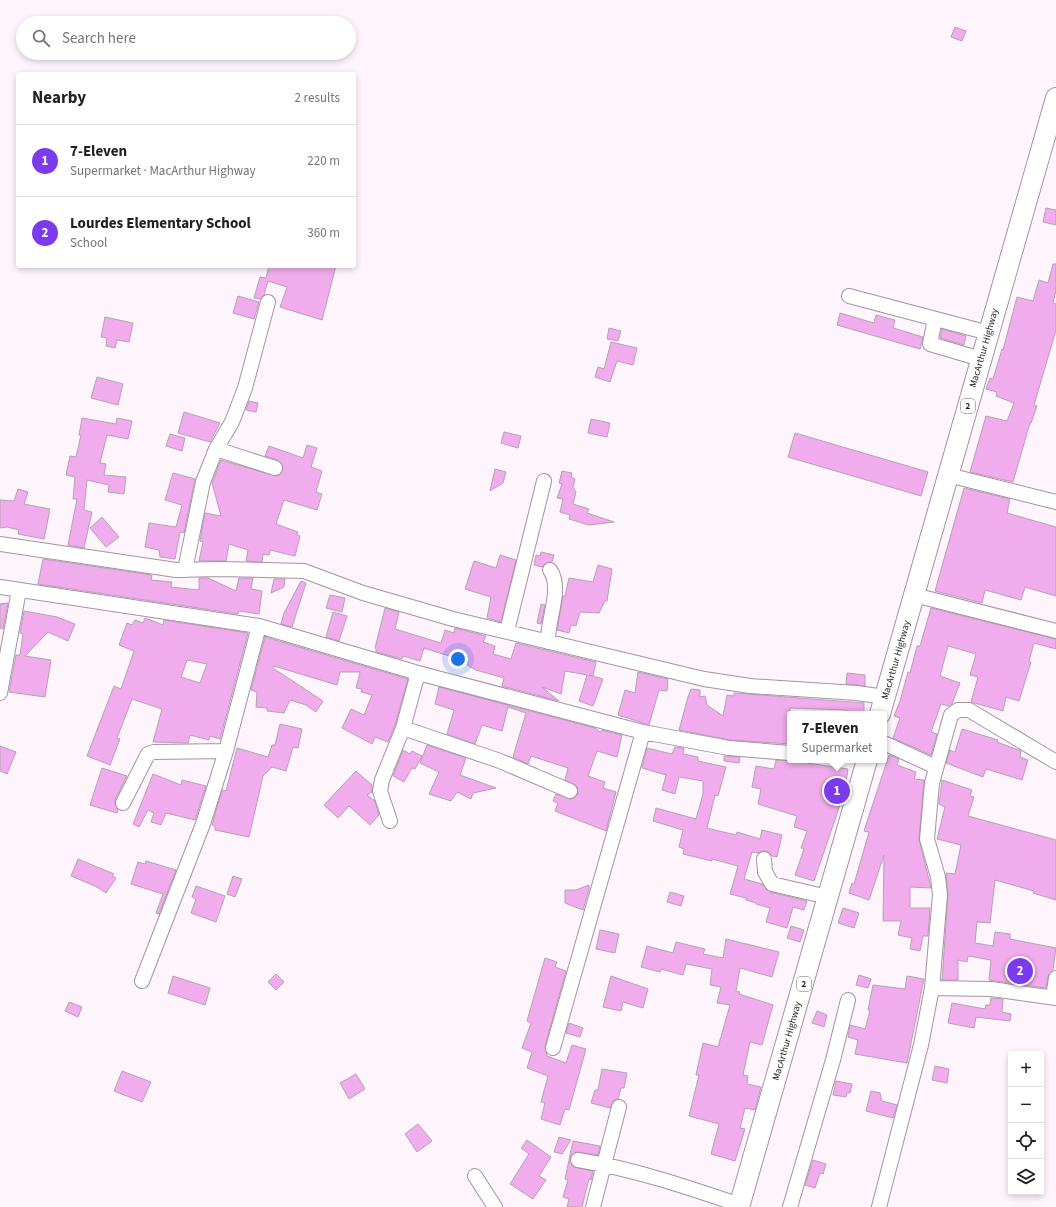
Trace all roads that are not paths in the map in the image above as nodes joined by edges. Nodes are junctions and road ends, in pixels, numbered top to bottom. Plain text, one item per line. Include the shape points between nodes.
1 (1056, 98) edge
2 (849, 296) dead end
3 (268, 302) dead end
4 (935, 319) junction
5 (989, 333) junction
6 (981, 359) junction
7 (216, 449) junction
8 (275, 468) dead end
9 (948, 474) junction
10 (544, 480) dead end
11 (1056, 502) edge
12 (0, 544) edge
13 (185, 570) junction
14 (550, 570) dead end
15 (0, 587) edge
16 (20, 590) junction
17 (914, 595) junction
18 (259, 626) junction
19 (507, 631) junction
20 (1056, 631) edge
21 (548, 642) junction
22 (418, 673) junction
23 (0, 693) edge
24 (883, 706) edge
25 (403, 728) junction
26 (643, 732) junction
27 (887, 744) edge
28 (226, 751) junction
29 (787, 753) edge
30 (1056, 762) edge
31 (866, 763) edge
32 (936, 767) junction
33 (570, 792) dead end
34 (123, 803) dead end
35 (390, 821) dead end
36 (764, 859) dead end
37 (828, 897) junction
38 (1056, 978) edge
39 (142, 981) dead end
40 (932, 988) junction
41 (1054, 998) edge
42 (848, 1000) dead end
43 (553, 1048) dead end
44 (619, 1107) dead end
45 (578, 1160) dead end
46 (604, 1164) junction
47 (475, 1176) dead end
48 (740, 1206) edge
49 (495, 1207) edge
50 (593, 1207) edge
51 (790, 1207) edge
52 (879, 1207) edge

1 - 5 highway, MacArthur Highway / 2
2 - 4 street
3 - 7 street via 245,388 232,422
4 - 5 street
4 - 6 street via 930,344
5 - 6 highway, MacArthur Highway / 2
6 - 9 highway, MacArthur Highway / 2
7 - 8 street
7 - 13 street via 204,482
9 - 11 street
9 - 17 highway, MacArthur Highway / 2
10 - 19 street
12 - 13 street
13 - 19 street via 304,571 384,599
14 - 21 street via 556,585
15 - 16 street
16 - 18 street
16 - 23 street
17 - 20 street
17 - 24 highway, MacArthur Highway / 2
18 - 22 street
18 - 28 street
19 - 21 street
21 - 24 street via 727,684
22 - 25 street
22 - 26 street
25 - 33 street via 500,761
25 - 35 street via 382,780 380,792
26 - 29 street via 729,748
26 - 43 street
27 - 32 street
28 - 34 street via 148,754
28 - 39 street via 203,824
30 - 32 street via 969,710 962,709 951,715
31 - 37 highway, MacArthur Highway / 2
32 - 40 street via 930,797 927,839 938,877 940,895
36 - 37 street via 765,872 772,884
37 - 48 highway, MacArthur Highway / 2
38 - 41 street
40 - 41 street via 991,988
40 - 52 street via 921,1045
42 - 51 street
44 - 46 street
45 - 46 street
46 - 48 street via 675,1183
46 - 50 street
47 - 49 street

